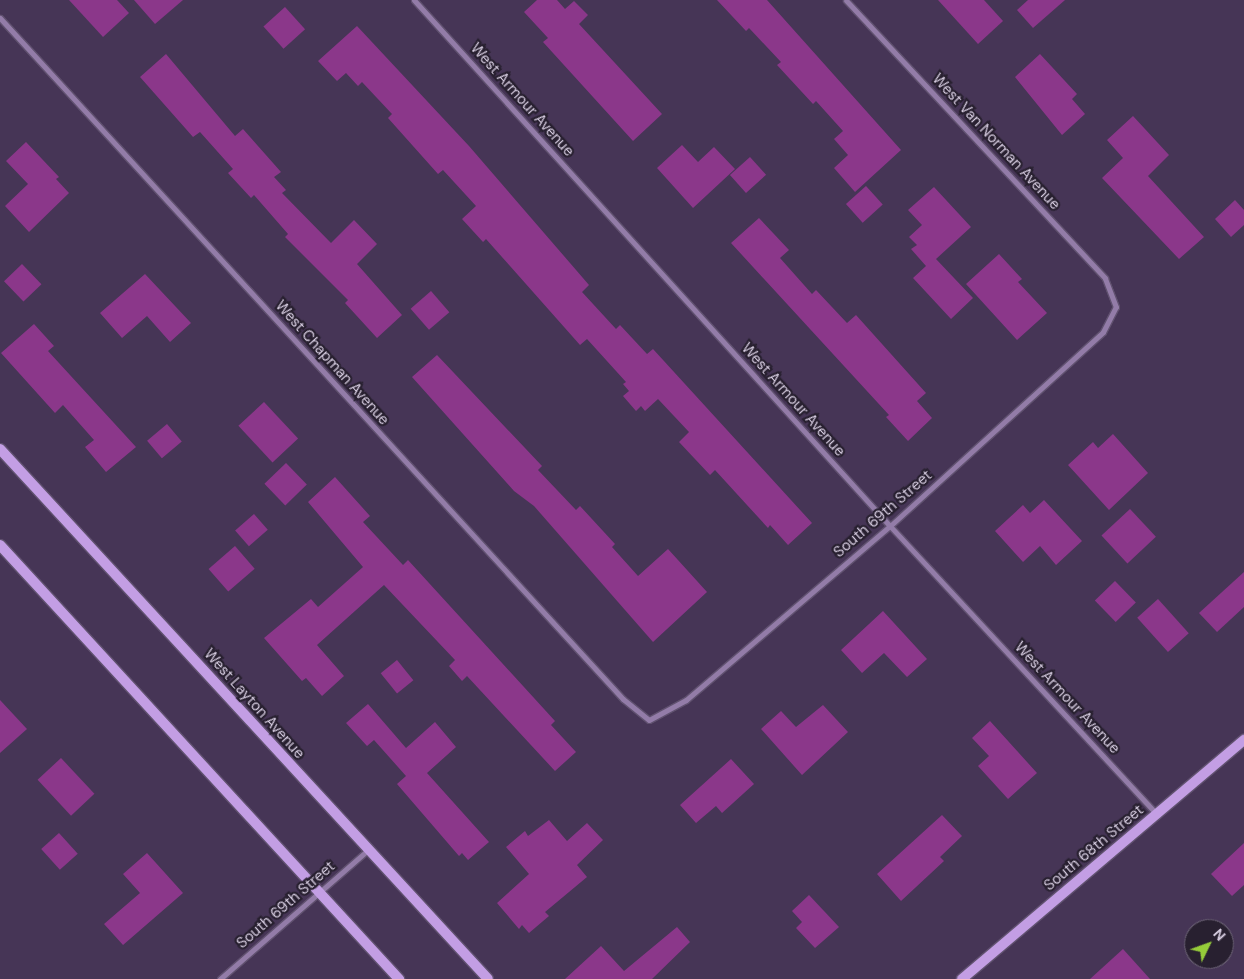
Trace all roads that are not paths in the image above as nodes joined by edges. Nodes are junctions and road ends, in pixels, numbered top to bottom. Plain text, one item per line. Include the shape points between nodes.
1 (414, 0) edge
2 (846, 0) edge
3 (0, 18) edge
4 (1116, 307) joint
5 (0, 449) edge
6 (890, 526) junction
7 (0, 545) edge
8 (649, 720) joint
9 (1244, 740) edge
10 (1157, 814) junction
11 (368, 850) junction
12 (320, 892) junction
13 (220, 979) edge
14 (399, 979) edge
15 (488, 979) edge
16 (962, 979) edge

1 - 6 street, West Armour Avenue
2 - 4 street, West Van Norman Avenue via 1106,278
3 - 8 street, West Chapman Avenue via 622,699
4 - 6 street, South 69th Street via 1103,332
5 - 11 main road, West Layton Avenue
6 - 8 street, South 69th Street via 686,700
6 - 10 street, West Armour Avenue
7 - 12 main road
9 - 10 main road, South 68th Street
10 - 16 main road, South 68th Street
11 - 12 street, South 69th Street
11 - 15 main road, West Layton Avenue
12 - 13 street, South 69th Street
12 - 14 main road

